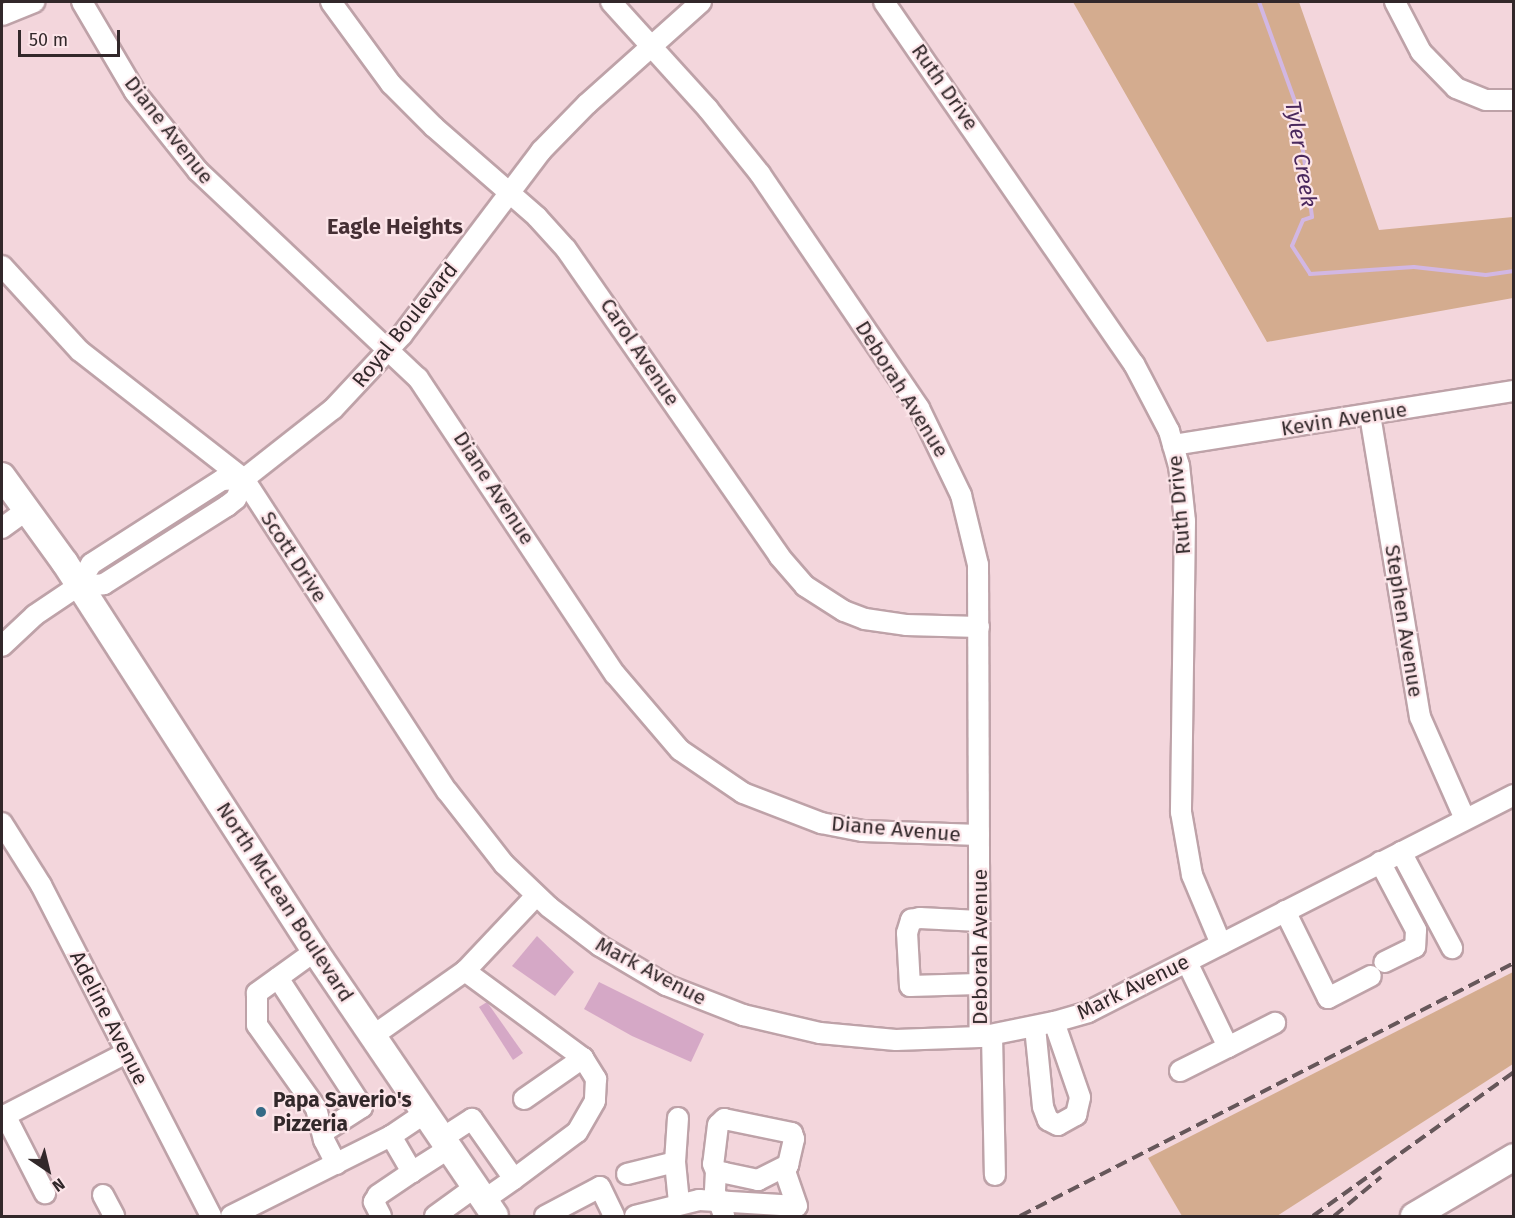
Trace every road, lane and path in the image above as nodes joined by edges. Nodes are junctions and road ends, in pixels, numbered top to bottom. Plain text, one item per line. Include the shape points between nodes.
1 (34, 2) edge
2 (82, 2) edge
3 (331, 2) edge
4 (611, 2) edge
5 (701, 2) edge
6 (884, 2) edge
7 (1395, 2) edge
8 (2, 15) edge
9 (653, 47) junction
10 (1514, 100) edge
11 (510, 192) junction
12 (2, 266) edge
13 (391, 348) junction
14 (1514, 391) edge
15 (1370, 415) junction
16 (1173, 445) junction
17 (2, 476) edge
18 (243, 479) junction
19 (28, 509) junction
20 (2, 528) edge
21 (78, 586) junction
22 (979, 627) junction
23 (2, 646) edge
24 (1514, 795) edge
25 (1465, 819) junction
26 (2, 823) edge
27 (979, 836) junction
28 (1401, 852) junction
29 (1380, 862) junction
30 (536, 896) junction
31 (1285, 911) junction
32 (979, 921) junction
33 (1221, 944) junction
34 (1452, 948) dead end
35 (315, 951) junction
36 (1186, 962) junction
37 (465, 971) junction
38 (278, 978) junction
39 (978, 984) junction
40 (1275, 1023) dead end
41 (374, 1035) junction
42 (986, 1036) junction
43 (1228, 1047) junction
44 (126, 1053) junction
45 (583, 1058) junction
46 (1180, 1071) dead end
47 (524, 1099) dead end
48 (424, 1113) junction
49 (3, 1116) edge
50 (678, 1118) dead end
51 (325, 1131) junction
52 (391, 1136) junction
53 (445, 1144) junction
54 (1512, 1160) edge
55 (675, 1162) junction
56 (336, 1164) junction
57 (788, 1165) junction
58 (716, 1171) junction
59 (412, 1172) junction
60 (627, 1174) dead end
61 (995, 1175) dead end
62 (514, 1179) junction
63 (45, 1193) dead end
64 (103, 1195) dead end
65 (484, 1202) edge
66 (679, 1203) junction
67 (721, 1208) edge
68 (378, 1209) edge
69 (114, 1216) edge
70 (211, 1216) edge
71 (231, 1216) edge
72 (435, 1216) edge
73 (545, 1216) edge
74 (614, 1216) edge
75 (635, 1216) edge
76 (1414, 1216) edge

1 - 8 street
2 - 13 street, Diane Avenue via 135,92 198,171 242,216
3 - 11 street, Carol Avenue via 391,84
4 - 9 street, Deborah Avenue
5 - 9 street, Royal Boulevard
6 - 16 street, Ruth Drive via 1134,364 1162,412
7 - 10 street via 1421,52 1456,88 1486,100
9 - 11 street, Royal Boulevard via 564,126
9 - 22 street, Deborah Avenue via 736,141 919,408 962,495 978,565
11 - 13 street, Royal Boulevard
11 - 22 street, Carol Avenue via 581,268 779,556 804,586 844,611 874,621
12 - 18 street, Scott Drive via 80,351
13 - 18 street, Royal Boulevard via 316,424
13 - 27 street, Diane Avenue via 461,437 615,674 680,750 743,793 821,823 863,831
14 - 15 street, Kevin Avenue
15 - 16 street, Kevin Avenue
15 - 25 street, Stephen Avenue via 1420,717
16 - 33 street, Ruth Drive via 1185,521 1181,812 1192,875
17 - 19 main road, North McLean Boulevard
18 - 21 street, Royal Boulevard via 222,480 101,558 86,571
18 - 30 street, Scott Drive via 447,791 504,864
19 - 20 street
19 - 21 main road, North McLean Boulevard
21 - 23 street, Royal Boulevard via 28,621
21 - 35 main road, North McLean Boulevard
22 - 27 street, Deborah Avenue
24 - 25 street, Mark Avenue
25 - 28 street, Mark Avenue
26 - 44 street, Adeline Avenue via 41,885
27 - 32 street, Deborah Avenue
28 - 29 street, Mark Avenue
28 - 34 street
29 - 31 street, Mark Avenue
29 - 31 street via 1416,930 1415,947 1328,998
30 - 37 street
30 - 42 street, Mark Avenue via 567,923 630,965 701,1000 743,1015 856,1038
31 - 33 street, Mark Avenue
32 - 39 street, Deborah Avenue
32 - 39 street via 920,918 908,926 910,986
33 - 36 street, Mark Avenue
35 - 38 street
35 - 41 main road, North McLean Boulevard
36 - 42 street, Mark Avenue via 1088,1012
36 - 43 street
37 - 41 street
37 - 45 street
38 - 51 street via 257,993 257,1025 316,1108
38 - 51 street via 362,1107
39 - 42 street, Deborah Avenue
40 - 43 street
41 - 48 main road, North McLean Boulevard
42 - 61 street, Deborah Avenue
43 - 46 street
44 - 49 street
44 - 70 street, Adeline Avenue
45 - 47 street
45 - 62 street via 596,1079 595,1101 568,1142
48 - 52 street
48 - 53 main road, North McLean Boulevard
49 - 63 street
50 - 55 street
51 - 56 street via 324,1140
52 - 56 street
52 - 59 street
53 - 59 street
53 - 62 street via 472,1119
53 - 65 main road, North McLean Boulevard
54 - 76 main road
55 - 60 street
55 - 66 street
56 - 71 street
57 - 58 street via 758,1179
57 - 58 street via 795,1139 792,1133 730,1118 718,1125 713,1164
57 - 67 street via 787,1181 797,1206
58 - 67 street via 715,1192
59 - 68 street via 378,1195
62 - 65 street
64 - 69 street
65 - 72 street
66 - 67 street
66 - 75 street
73 - 74 street via 600,1187

